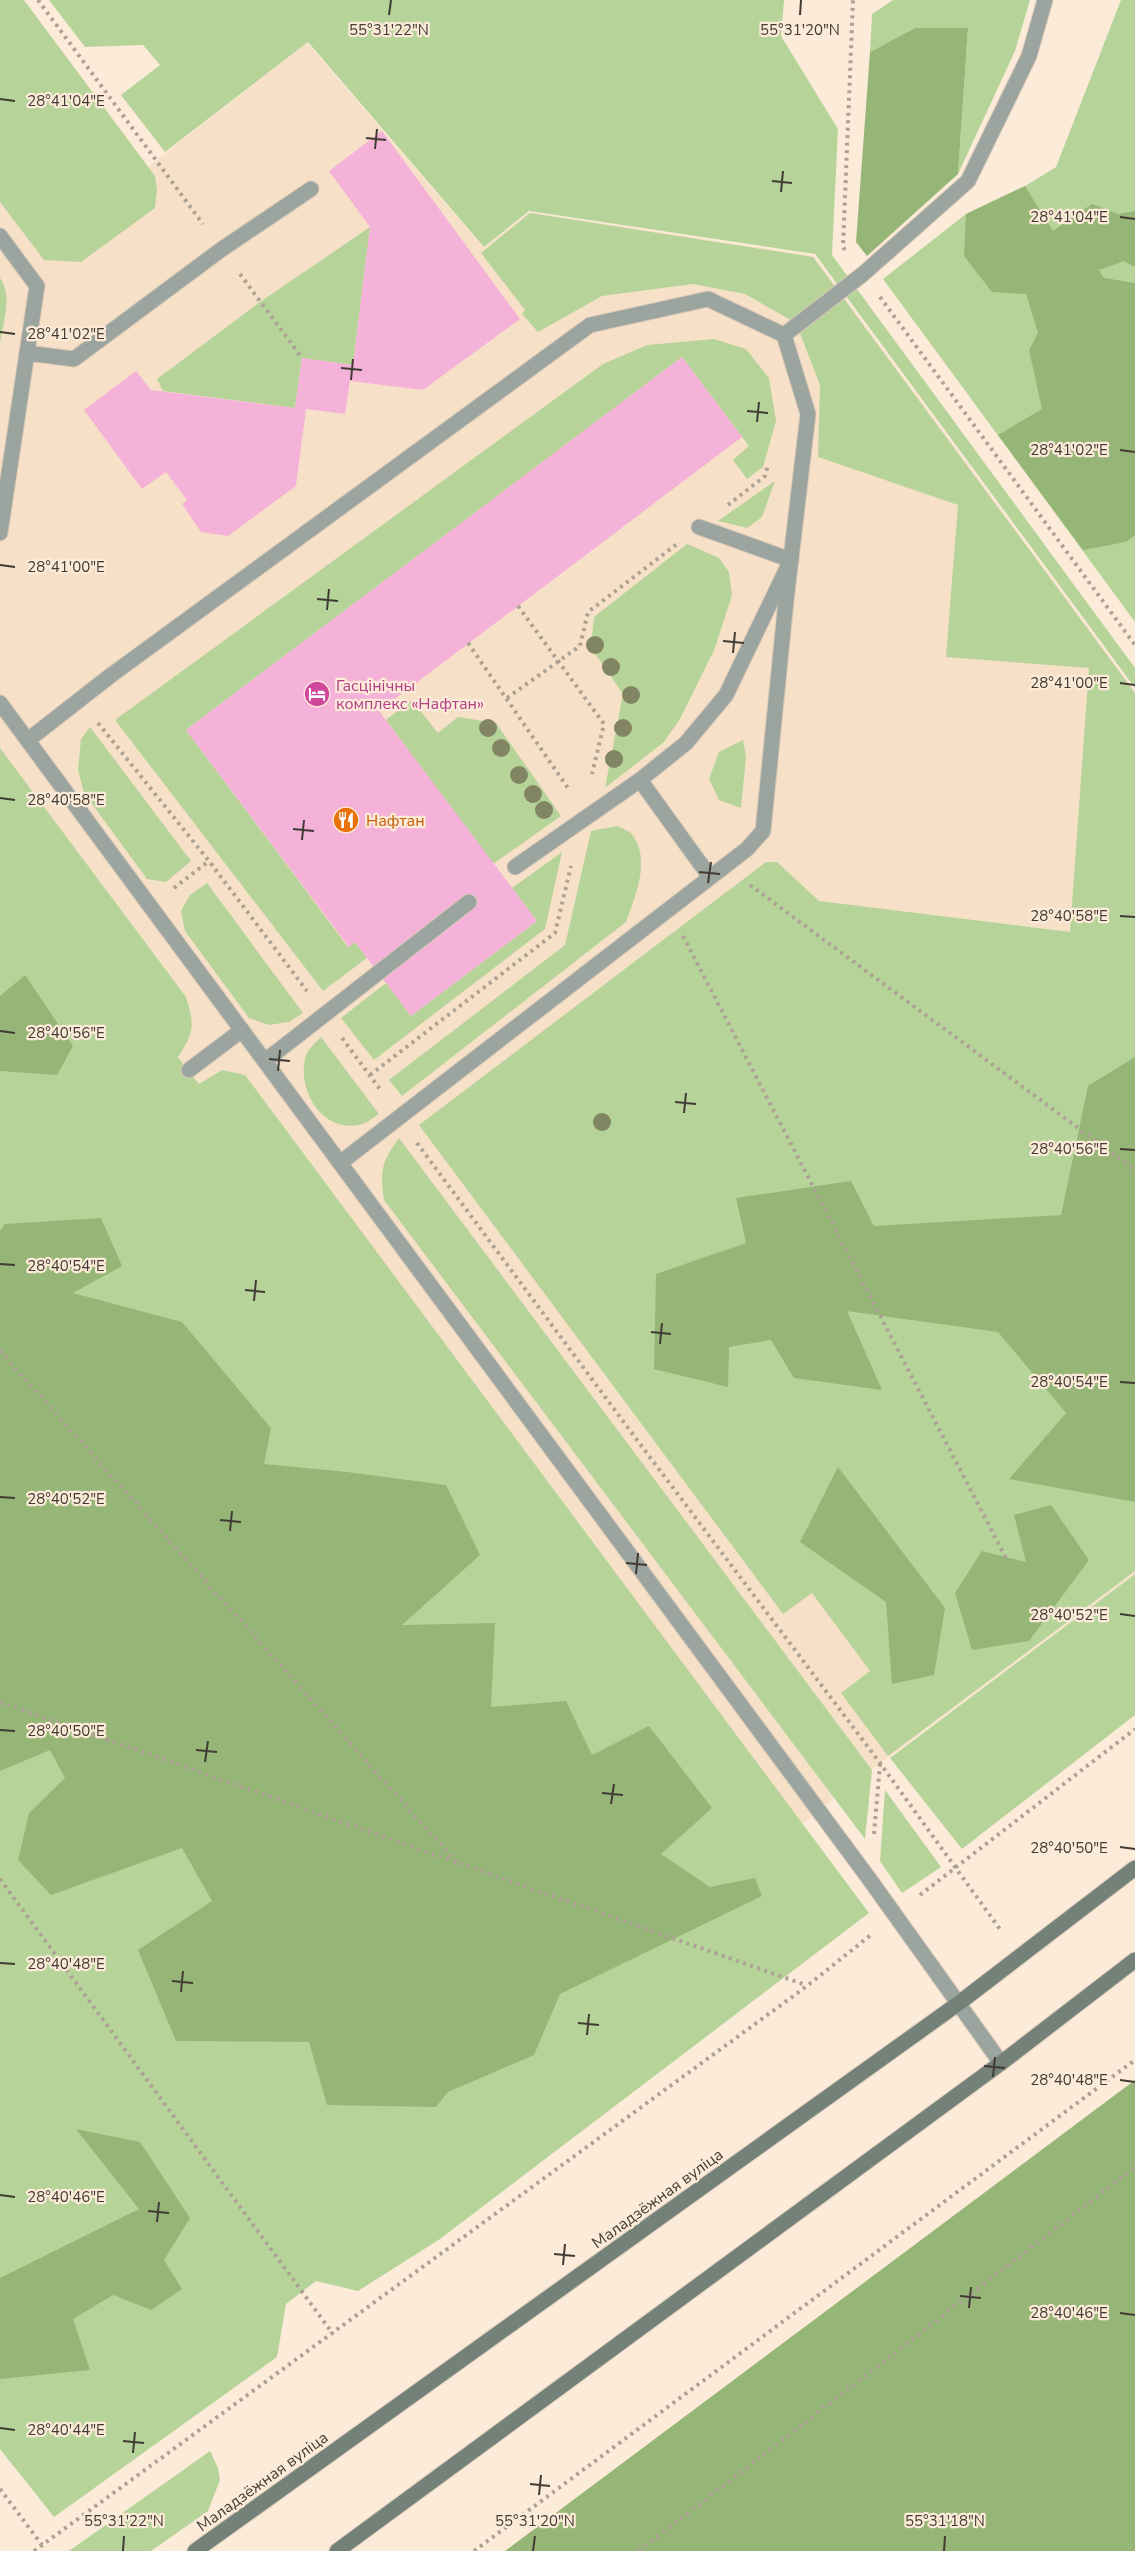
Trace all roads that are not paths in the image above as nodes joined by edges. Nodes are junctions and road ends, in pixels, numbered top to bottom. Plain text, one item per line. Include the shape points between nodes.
1 (1045, 0) edge
2 (311, 189) dead end
3 (0, 236) edge
4 (784, 335) junction
5 (27, 353) junction
6 (699, 526) road end
7 (0, 533) edge
8 (791, 561) junction
9 (0, 703) edge
10 (27, 740) junction
11 (640, 780) junction
12 (515, 867) dead end
13 (710, 877) junction
14 (469, 902) dead end
15 (242, 1030) junction
16 (265, 1061) junction
17 (189, 1070) dead end
18 (340, 1163) junction
19 (1135, 1868) edge
20 (1135, 1960) edge
21 (960, 2003) junction
22 (1000, 2063) junction
23 (195, 2551) edge
24 (337, 2551) edge

1 - 4 lane via 1029,56 969,181 863,274
2 - 5 lane via 222,249 74,359
3 - 5 lane via 37,286
4 - 8 lane via 808,414
4 - 10 lane via 708,299 590,325
5 - 7 lane
6 - 8 lane
8 - 11 lane via 726,695 686,743
8 - 13 lane via 764,831
9 - 10 lane
10 - 15 lane
11 - 12 lane
11 - 13 lane
13 - 18 lane
14 - 16 lane
15 - 16 lane
15 - 17 lane
16 - 18 lane
18 - 21 lane
19 - 21 main road, Маладзёжная вуліца
20 - 22 main road
21 - 22 lane
21 - 23 main road, Маладзёжная вуліца
22 - 24 main road

